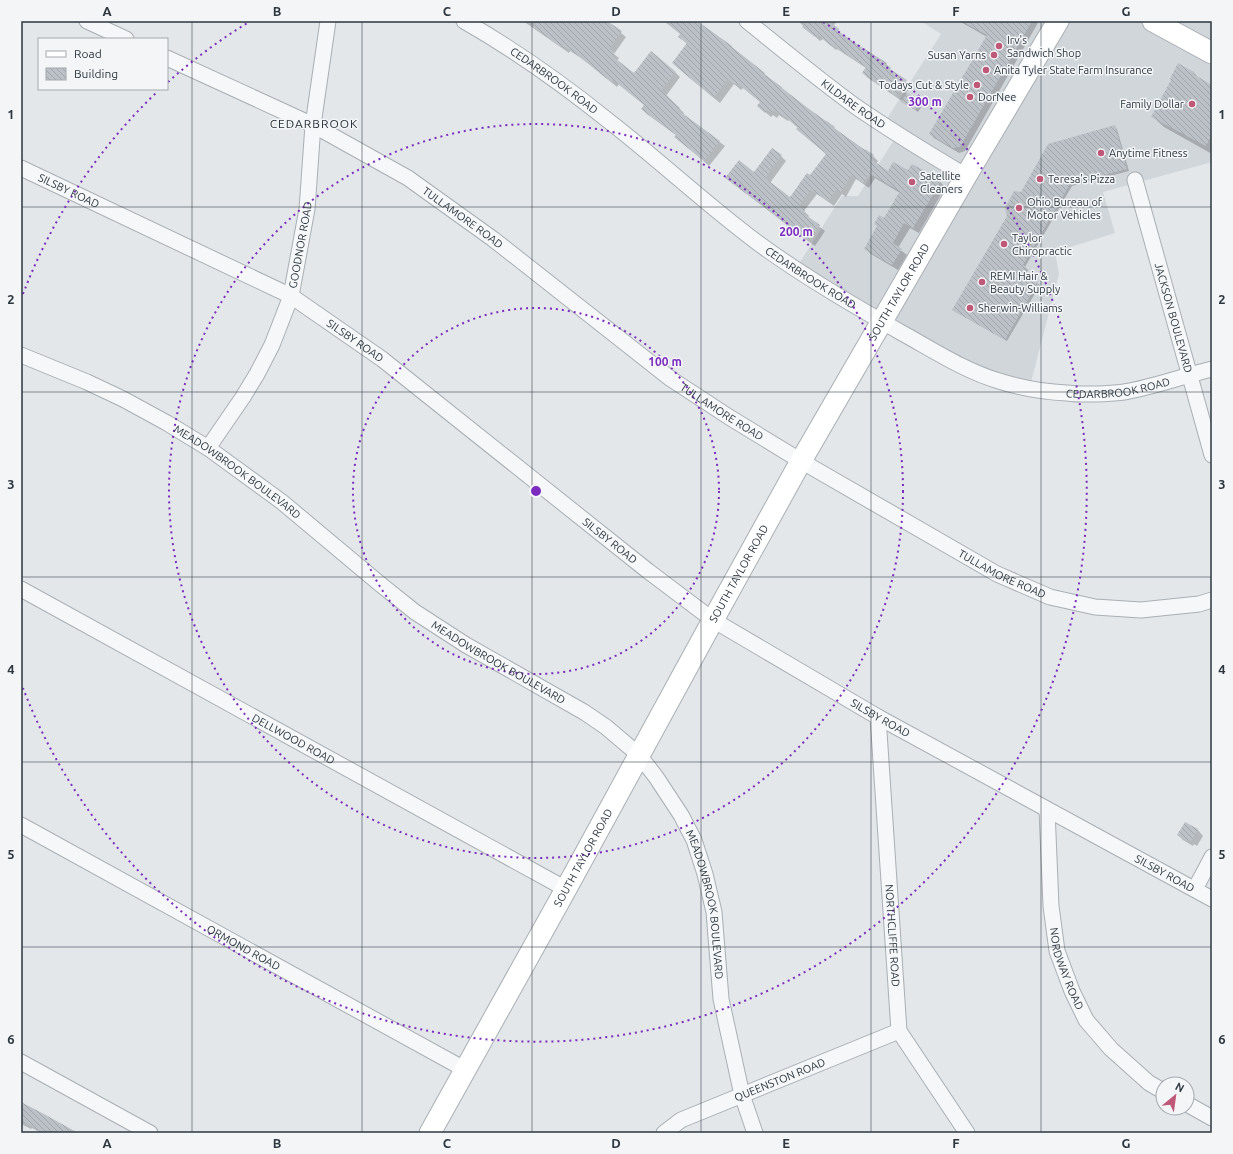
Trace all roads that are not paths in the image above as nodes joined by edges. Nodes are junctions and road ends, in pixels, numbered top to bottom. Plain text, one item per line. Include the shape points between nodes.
1 (87, 21) edge
2 (328, 21) edge
3 (464, 21) edge
4 (747, 21) edge
5 (1058, 21) edge
6 (1153, 21) edge
7 (124, 38) edge
8 (1212, 53) edge
9 (168, 58) edge
10 (313, 125) junction
11 (21, 168) edge
12 (966, 176) junction
13 (1135, 180) dead end
14 (291, 296) junction
15 (882, 321) junction
16 (21, 355) edge
17 (1212, 369) edge
18 (1190, 374) junction
19 (208, 448) junction
20 (1212, 455) edge
21 (801, 461) junction
22 (21, 589) edge
23 (1212, 600) edge
24 (712, 620) junction
25 (878, 717) junction
26 (639, 755) junction
27 (1047, 810) junction
28 (21, 825) edge
29 (1212, 857) edge
30 (566, 889) junction
31 (1195, 889) junction
32 (1212, 899) edge
33 (899, 1031) junction
34 (21, 1062) edge
35 (466, 1070) junction
36 (1155, 1087) edge
37 (742, 1095) junction
38 (1195, 1108) edge
39 (1212, 1118) edge
40 (150, 1133) edge
41 (430, 1133) edge
42 (664, 1133) edge
43 (755, 1133) edge
44 (967, 1133) edge

1 - 7 street
2 - 10 street, GOODNOR ROAD
3 - 15 street, CEDARBROOK ROAD via 562,84 759,243 806,276
4 - 12 street, KILDARE ROAD via 856,106
5 - 12 main road, SOUTH TAYLOR ROAD
6 - 8 main road
9 - 10 street, TULLAMORE ROAD
10 - 14 street, GOODNOR ROAD via 307,209
10 - 21 street, TULLAMORE ROAD via 408,178 493,239 671,379
11 - 14 street, SILSBY ROAD
12 - 15 main road, SOUTH TAYLOR ROAD
13 - 18 street, JACKSON BOULEVARD
14 - 19 street, GOODNOR ROAD via 272,345 257,374
14 - 24 street, SILSBY ROAD via 382,358
15 - 18 street, CEDARBROOK ROAD via 961,366 997,381 1031,389 1069,394 1123,392
15 - 21 main road, SOUTH TAYLOR ROAD
16 - 19 street, MEADOWBROOK BOULEVARD via 123,399
17 - 18 street, CEDARBROOK ROAD
18 - 20 street, JACKSON BOULEVARD
19 - 26 street, MEADOWBROOK BOULEVARD via 282,502 415,612 466,645 584,712
21 - 23 street, TULLAMORE ROAD via 997,574 1050,597 1095,607 1141,610 1199,604
21 - 24 main road, SOUTH TAYLOR ROAD
22 - 30 street, DELLWOOD ROAD
24 - 25 street, SILSBY ROAD
24 - 26 main road, SOUTH TAYLOR ROAD
25 - 27 street, SILSBY ROAD
25 - 33 street, NORTHCLIFFE ROAD
26 - 30 main road, SOUTH TAYLOR ROAD
26 - 37 street, MEADOWBROOK BOULEVARD via 681,815 694,840 705,874 714,912 721,999
27 - 31 street, SILSBY ROAD
27 - 36 street, NORDWAY ROAD via 1051,906 1057,951 1072,991 1086,1020 1111,1049
28 - 35 street, ORMOND ROAD
29 - 31 street
30 - 35 main road, SOUTH TAYLOR ROAD
31 - 32 street, SILSBY ROAD
33 - 37 street, QUEENSTON ROAD
33 - 44 street, NORTHCLIFFE ROAD
34 - 40 street
35 - 41 main road, SOUTH TAYLOR ROAD
37 - 42 street, QUEENSTON ROAD via 681,1120
37 - 43 street, MEADOWBROOK BOULEVARD
38 - 39 street

